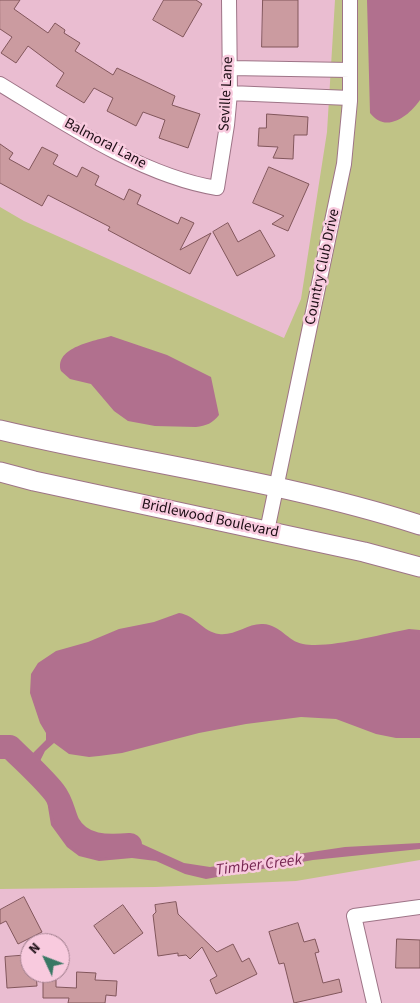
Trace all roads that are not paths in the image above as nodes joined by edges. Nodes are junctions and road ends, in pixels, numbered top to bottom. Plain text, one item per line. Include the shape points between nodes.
1 (228, 0) edge
2 (350, 0) edge
3 (230, 68) junction
4 (350, 70) junction
5 (0, 84) edge
6 (230, 93) junction
7 (350, 98) junction
8 (217, 188) joint
9 (0, 430) edge
10 (0, 472) edge
11 (275, 488) junction
12 (420, 525) edge
13 (267, 531) junction
14 (420, 568) edge
15 (420, 907) edge
16 (374, 1003) edge

1 - 3 street, Seville Lane
2 - 4 street, Country Club Drive
3 - 4 street
3 - 6 street, Seville Lane
4 - 7 street, Country Club Drive
5 - 8 street, Balmoral Lane via 141,164 192,184
6 - 7 street
6 - 8 street, Seville Lane
7 - 11 street, Country Club Drive via 340,187
9 - 11 main road
10 - 13 main road, Bridlewood Boulevard
11 - 12 main road
11 - 13 street, Country Club Drive
13 - 14 main road, Bridlewood Boulevard
15 - 16 street via 354,916

